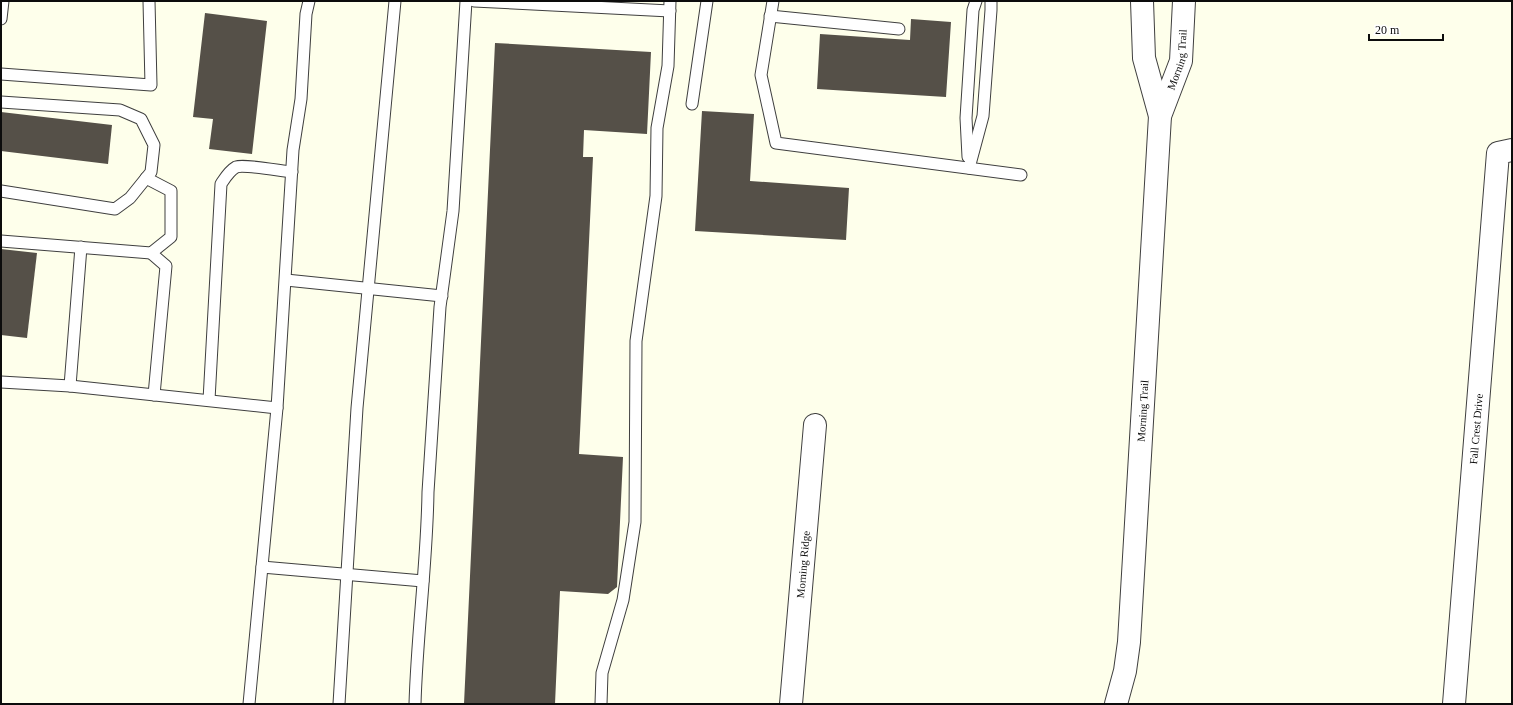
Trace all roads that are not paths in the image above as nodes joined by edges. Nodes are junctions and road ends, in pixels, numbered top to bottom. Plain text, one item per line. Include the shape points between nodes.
1 (3, 1) edge
2 (149, 1) edge
3 (308, 1) edge
4 (395, 1) edge
5 (466, 1) edge
6 (474, 1) edge
7 (707, 1) edge
8 (773, 1) edge
9 (976, 1) edge
10 (991, 1) edge
11 (1142, 1) edge
12 (1184, 1) edge
13 (670, 6) edge
14 (770, 16) junction
15 (1, 19) edge
16 (899, 29) dead end
17 (1, 74) edge
18 (1, 102) edge
19 (692, 104) dead end
20 (1160, 116) junction
21 (1505, 152) edge
22 (969, 168) junction
23 (292, 172) junction
24 (1021, 175) dead end
25 (146, 178) junction
26 (1, 191) edge
27 (1, 241) edge
28 (82, 247) junction
29 (151, 253) junction
30 (286, 280) junction
31 (368, 288) junction
32 (442, 296) junction
33 (1, 382) edge
34 (70, 386) junction
35 (154, 395) junction
36 (209, 400) junction
37 (277, 408) junction
38 (815, 425) dead end
39 (262, 567) junction
40 (347, 574) junction
41 (423, 581) junction
42 (249, 704) edge
43 (339, 704) edge
44 (415, 704) edge
45 (601, 704) edge
46 (791, 704) edge
47 (1116, 704) edge
48 (1454, 704) edge

1 - 15 lane
2 - 17 lane via 150,85
3 - 23 lane via 301,99
4 - 31 lane
5 - 32 lane via 453,211
6 - 13 lane
7 - 19 lane
8 - 14 lane
9 - 22 lane via 973,10 966,118
10 - 22 lane via 983,116
11 - 20 street, Morning Trail via 1144,58
12 - 20 street, Morning Trail via 1181,61
13 - 45 lane via 668,66 657,128 656,196 636,341 635,522 623,600 602,673
14 - 16 lane
14 - 22 lane via 761,75 776,143
18 - 25 lane via 120,110 141,119 154,145 151,172
20 - 47 street, Morning Trail via 1129,642 1125,671
21 - 48 street, Fall Crest Drive
22 - 24 lane
23 - 30 lane
23 - 36 lane via 236,167 221,184
25 - 26 lane via 130,198 115,209
25 - 29 lane via 171,191 171,237
27 - 28 lane
28 - 29 lane
28 - 34 lane
29 - 35 lane via 166,266
30 - 31 lane
30 - 37 lane
31 - 32 lane
31 - 40 lane via 357,408
32 - 41 lane
33 - 34 lane
34 - 35 lane
35 - 36 lane
36 - 37 lane
37 - 39 lane
38 - 46 street, Morning Ridge
39 - 40 lane
39 - 42 lane
40 - 41 lane
40 - 43 lane
41 - 44 lane

